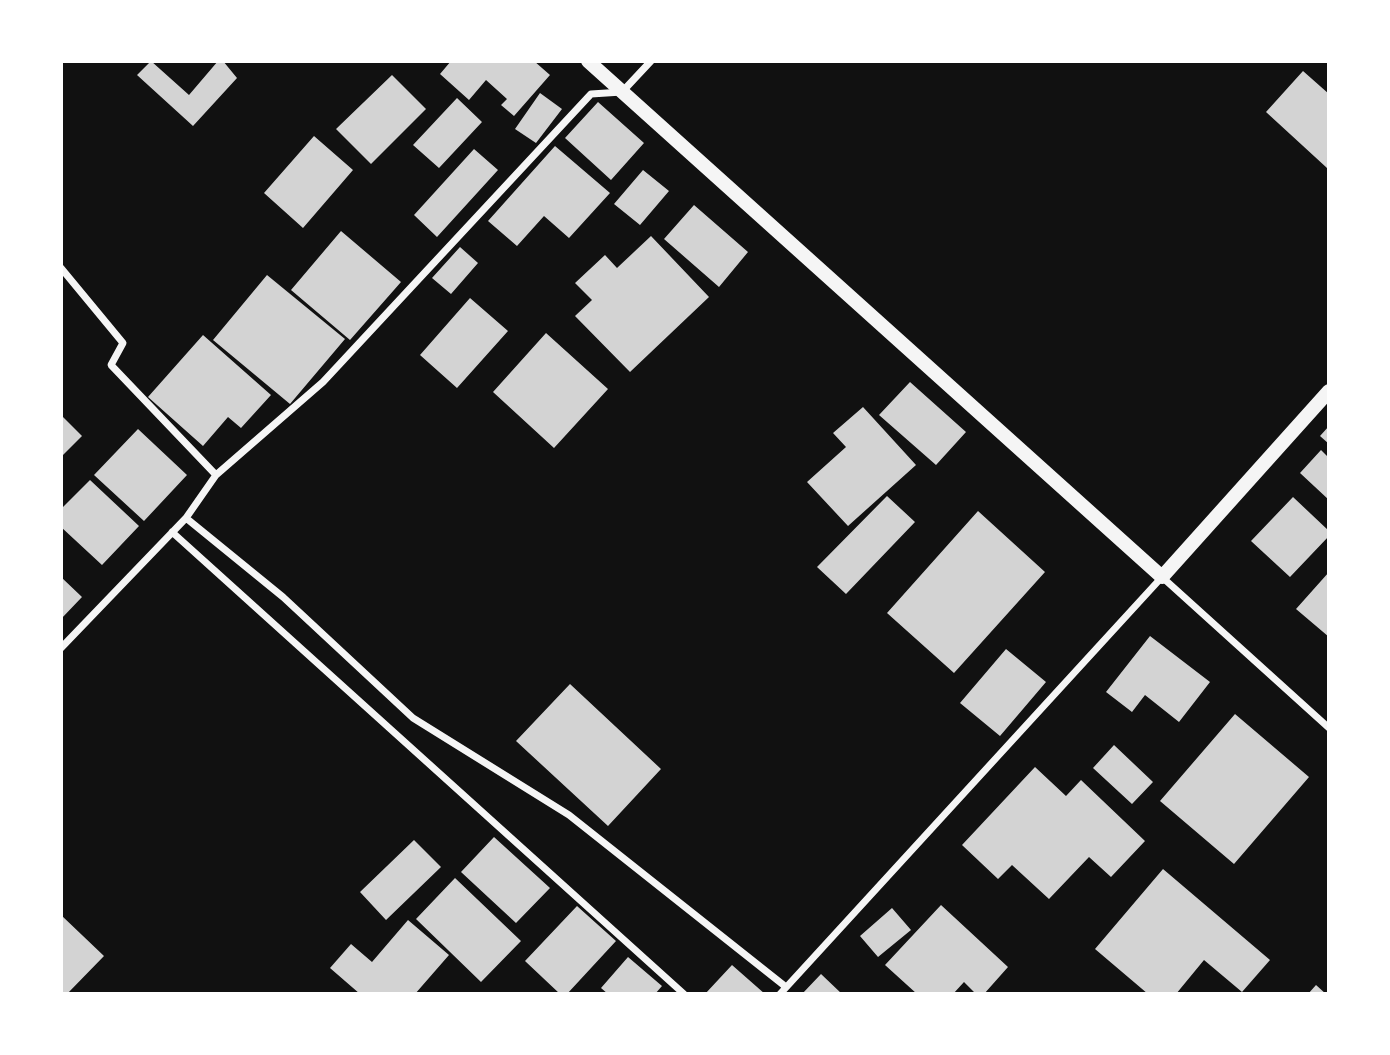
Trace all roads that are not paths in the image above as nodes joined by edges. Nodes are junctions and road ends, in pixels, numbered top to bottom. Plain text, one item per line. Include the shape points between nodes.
1 (588, 61) edge
2 (651, 61) edge
3 (622, 92) junction
4 (61, 268) edge
5 (1329, 391) edge
6 (216, 475) junction
7 (186, 518) junction
8 (173, 532) junction
9 (1162, 577) junction
10 (61, 648) edge
11 (1329, 728) edge
12 (783, 990) edge
13 (684, 994) edge

1 - 3 main road
2 - 3 street
3 - 6 street via 591,94 323,382
3 - 9 main road
4 - 6 street via 123,343 111,365
5 - 9 main road
6 - 7 street
7 - 8 street
7 - 12 street via 283,597 413,719 569,815
8 - 10 street
8 - 13 street
9 - 11 street
9 - 12 street

